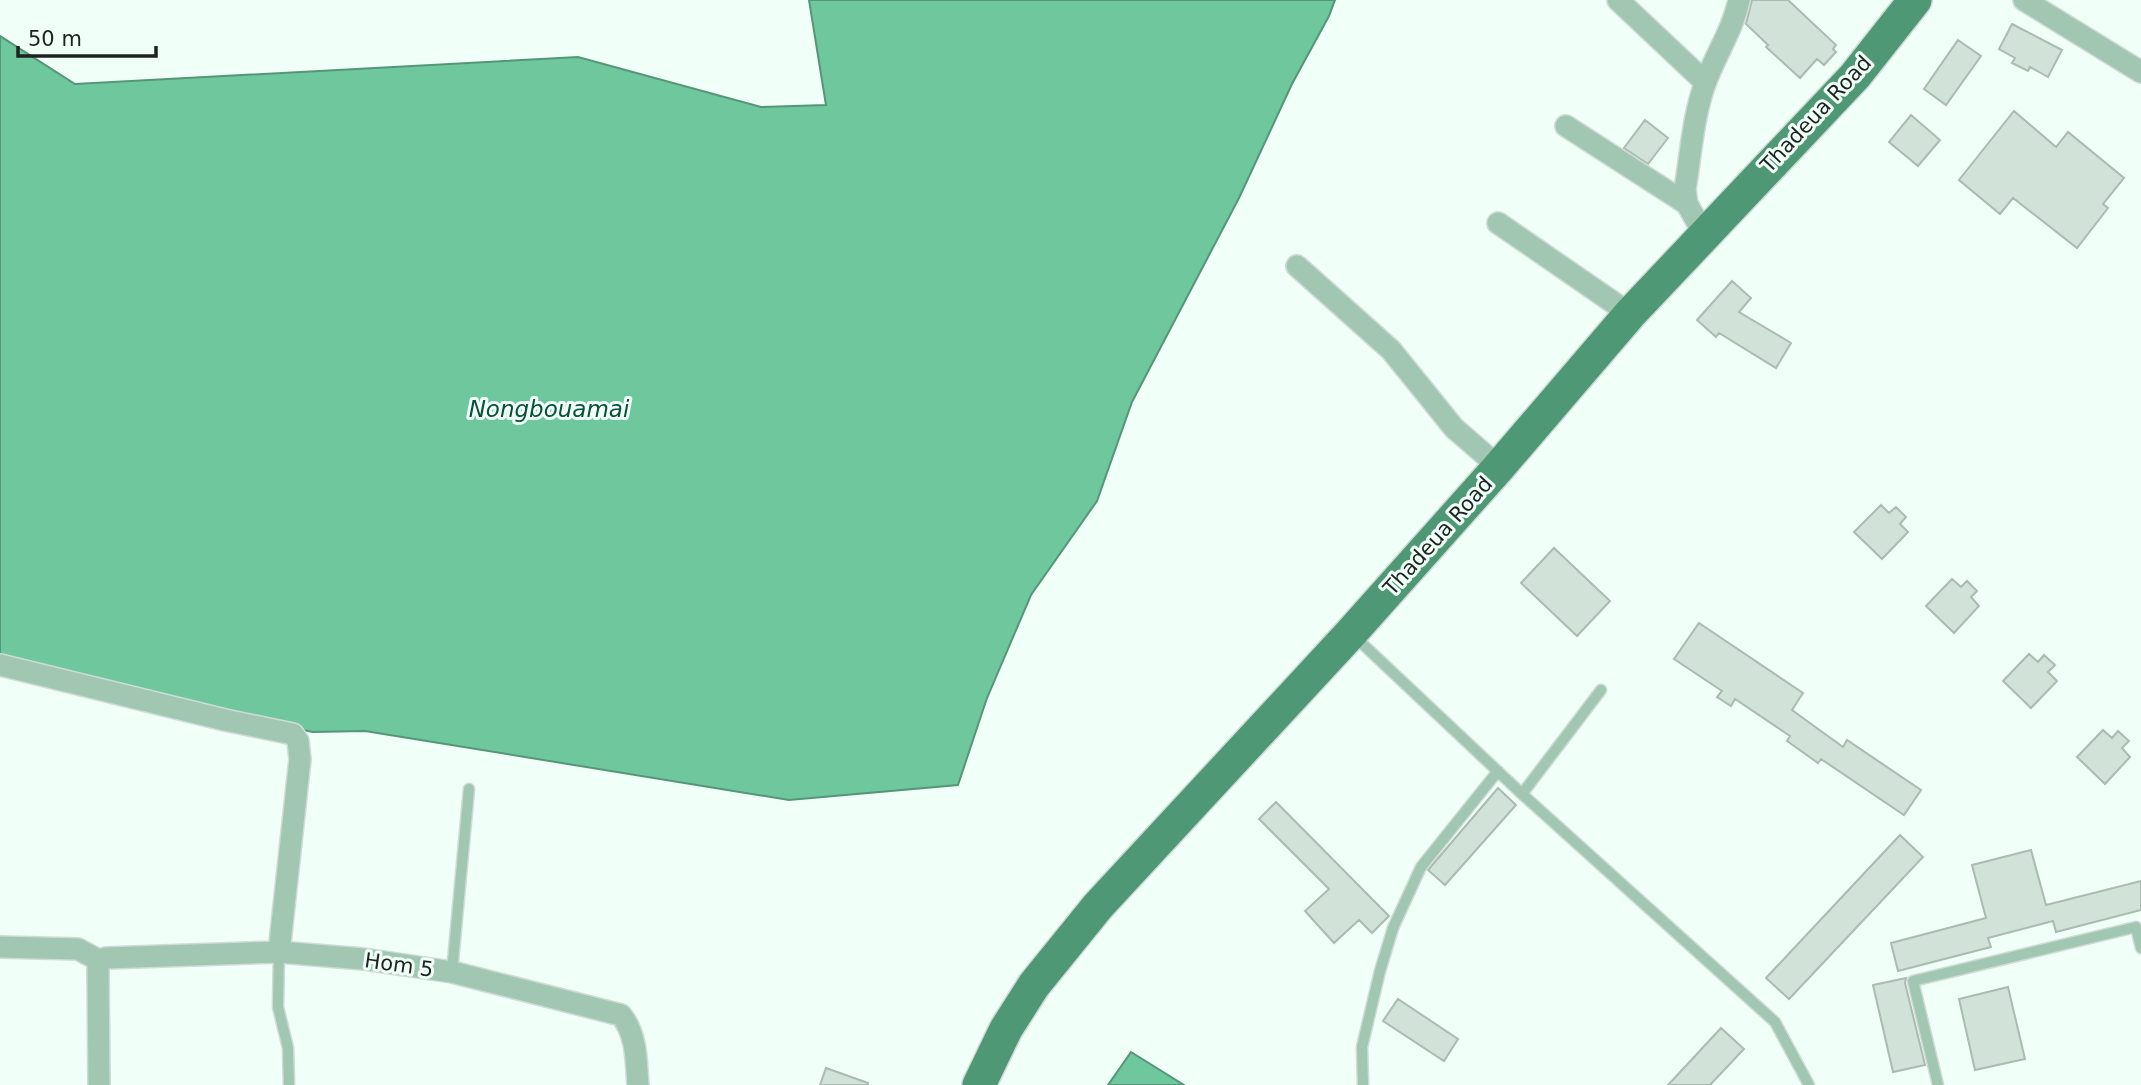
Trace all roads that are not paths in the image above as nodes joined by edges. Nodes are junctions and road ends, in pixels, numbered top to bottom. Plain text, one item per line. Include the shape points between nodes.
1 (1618, 0) edge
2 (1739, 0) edge
3 (1915, 0) edge
4 (2024, 0) edge
5 (2141, 72) edge
6 (1706, 82) junction
7 (1566, 126) dead end
8 (1687, 204) junction
9 (1498, 223) dead end
10 (1704, 234) junction
11 (1297, 266) dead end
12 (1630, 314) junction
13 (1499, 467) junction
14 (1351, 633) junction
15 (0, 665) edge
16 (1601, 690) dead end
17 (1498, 771) junction
18 (469, 789) dead end
19 (1522, 793) junction
20 (0, 947) edge
21 (2141, 948) edge
22 (279, 952) junction
23 (100, 961) junction
24 (452, 972) junction
25 (99, 1085) edge
26 (289, 1085) edge
27 (638, 1085) edge
28 (979, 1085) edge
29 (1363, 1085) edge
30 (1809, 1085) edge
31 (1938, 1085) edge

1 - 6 street
2 - 6 street
3 - 10 main road, Thadeua Road via 1855,76
4 - 5 street
6 - 8 street via 1685,189
7 - 8 street
8 - 10 street
9 - 12 street
10 - 12 main road, Thadeua Road
11 - 13 street via 1391,350 1454,428
12 - 13 main road, Thadeua Road
13 - 14 main road, Thadeua Road
14 - 17 lane
14 - 28 main road, Thadeua Road via 1060,951 1006,1029
15 - 22 street via 293,734 300,759
16 - 19 lane
17 - 19 lane
17 - 29 lane via 1421,867 1393,928 1362,1047
18 - 24 lane
19 - 30 lane via 1775,1022
20 - 23 street via 78,949
21 - 31 lane via 2136,927 1913,981
22 - 23 street, Hom 5
22 - 24 street, Hom 5
22 - 26 lane via 278,1007 288,1048
23 - 25 street
24 - 27 street, Hom 5 via 621,1015 633,1038

